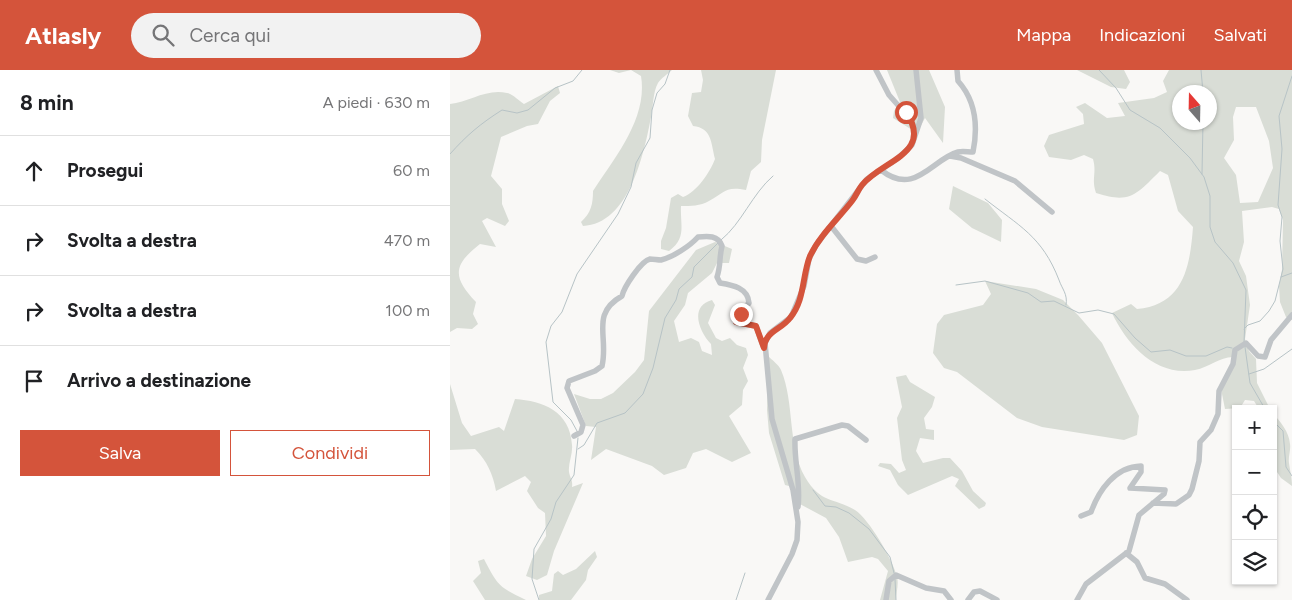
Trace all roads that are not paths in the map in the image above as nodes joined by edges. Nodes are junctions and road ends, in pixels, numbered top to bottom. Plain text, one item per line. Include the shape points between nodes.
1 (876, 70) edge
2 (916, 70) edge
3 (957, 70) edge
4 (915, 137) junction
5 (950, 156) junction
6 (881, 170) junction
7 (1052, 212) dead end
8 (831, 226) junction
9 (875, 257) dead end
10 (1292, 315) edge
11 (764, 348) junction
12 (574, 436) dead end
13 (866, 440) dead end
14 (1153, 502) junction
15 (797, 516) junction
16 (1081, 516) dead end
17 (1126, 553) junction
18 (768, 600) edge
19 (886, 600) edge
20 (951, 600) edge
21 (968, 600) edge
22 (997, 600) edge
23 (1077, 600) edge
24 (1187, 600) edge

1 - 4 street via 889,95 912,121
2 - 4 street via 921,118
3 - 5 street via 958,81 967,92 977,131 973,152 957,152
4 - 6 street via 906,152
5 - 6 street via 930,171 913,178 899,178
5 - 7 street via 1015,181
6 - 8 street via 867,180
8 - 9 street via 858,259 866,261
8 - 11 street via 809,259 804,286 791,317 770,333
10 - 14 street via 1271,340 1266,358 1258,356 1246,343 1235,350 1233,364 1219,391 1218,414 1211,430 1200,442 1195,480 1189,495 1176,504
11 - 12 street via 756,326 736,322 735,318 749,303 748,298 738,287 720,283 717,277 722,267 721,242 710,236 698,237 689,247 668,258 649,259 640,266 622,296 609,303 604,312 602,366 569,381 567,388 583,425 581,432
11 - 15 street via 772,419 793,490
13 - 15 street via 842,425 795,439 800,491
14 - 16 street via 1165,490 1130,488 1141,472 1141,466 1136,466 1110,478 1098,492 1091,512
14 - 17 street via 1139,515
15 - 18 street via 794,547
17 - 23 street via 1086,584
17 - 24 street via 1137,562 1145,578 1165,584
19 - 20 street via 889,581 896,575 926,588 944,591
21 - 22 street via 974,592 980,591

